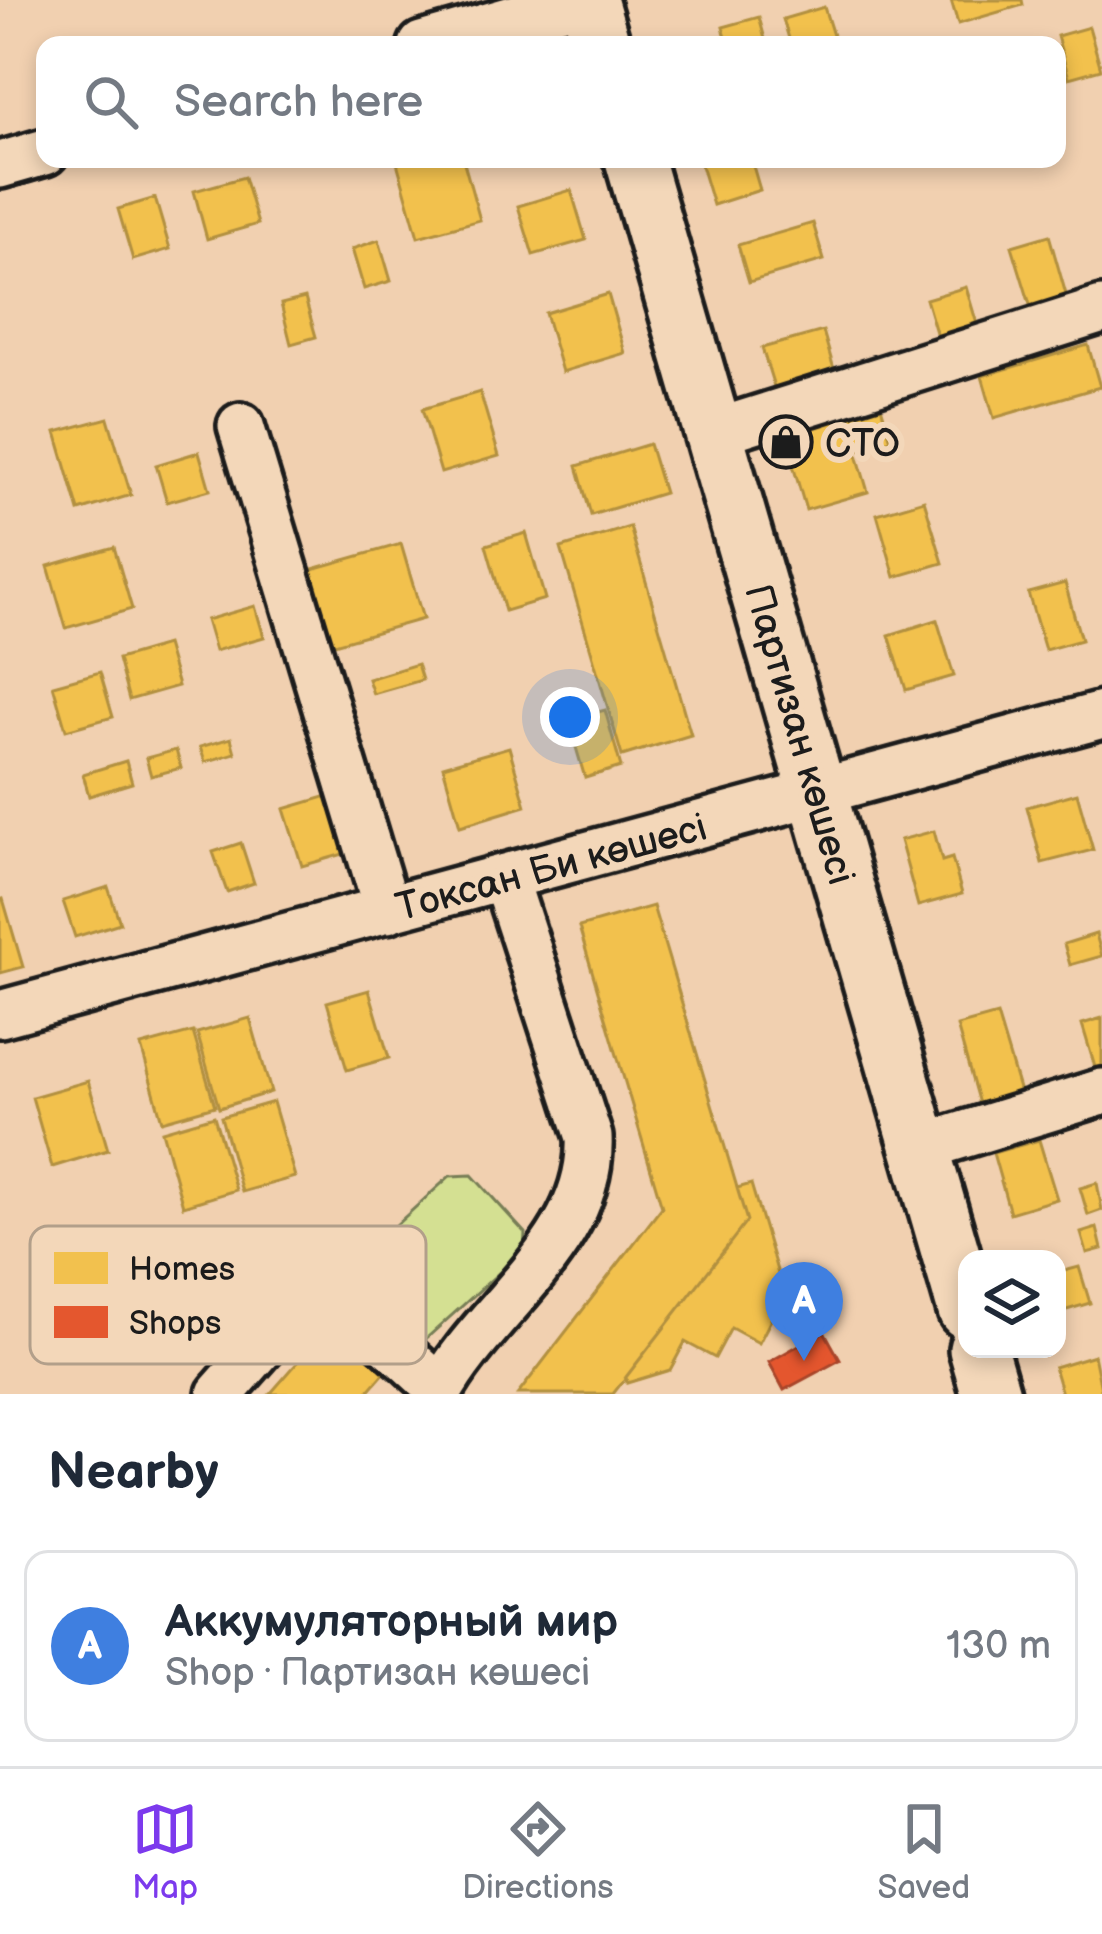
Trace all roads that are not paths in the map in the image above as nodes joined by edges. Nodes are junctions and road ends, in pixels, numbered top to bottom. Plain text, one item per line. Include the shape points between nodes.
1 (584, 0) edge
2 (454, 36) edge
3 (598, 36) edge
4 (36, 155) edge
5 (0, 165) edge
6 (637, 168) edge
7 (1102, 310) edge
8 (241, 426) dead end
9 (713, 433) junction
10 (1102, 716) edge
11 (818, 794) junction
12 (505, 879) junction
13 (386, 910) junction
14 (0, 1014) edge
15 (1102, 1092) edge
16 (920, 1148) junction
17 (958, 1279) edge
18 (981, 1358) edge
19 (246, 1364) edge
20 (410, 1364) edge
21 (439, 1391) edge
22 (220, 1394) edge
23 (992, 1394) edge

1 - 2 street
1 - 3 main road
4 - 5 street
6 - 9 main road, Партизан көшесі
7 - 9 street
8 - 13 street
9 - 11 main road, Партизан көшесі
10 - 11 street, Токсан Би көшесі
11 - 12 street, Токсан Би көшесі
11 - 16 main road, Партизан көшесі
12 - 13 street, Токсан Би көшесі
12 - 21 street via 590,1157 556,1240
13 - 14 street, Токсан Би көшесі
15 - 16 street
16 - 17 main road, Партизан көшесі
18 - 23 main road
19 - 22 street
20 - 21 street

